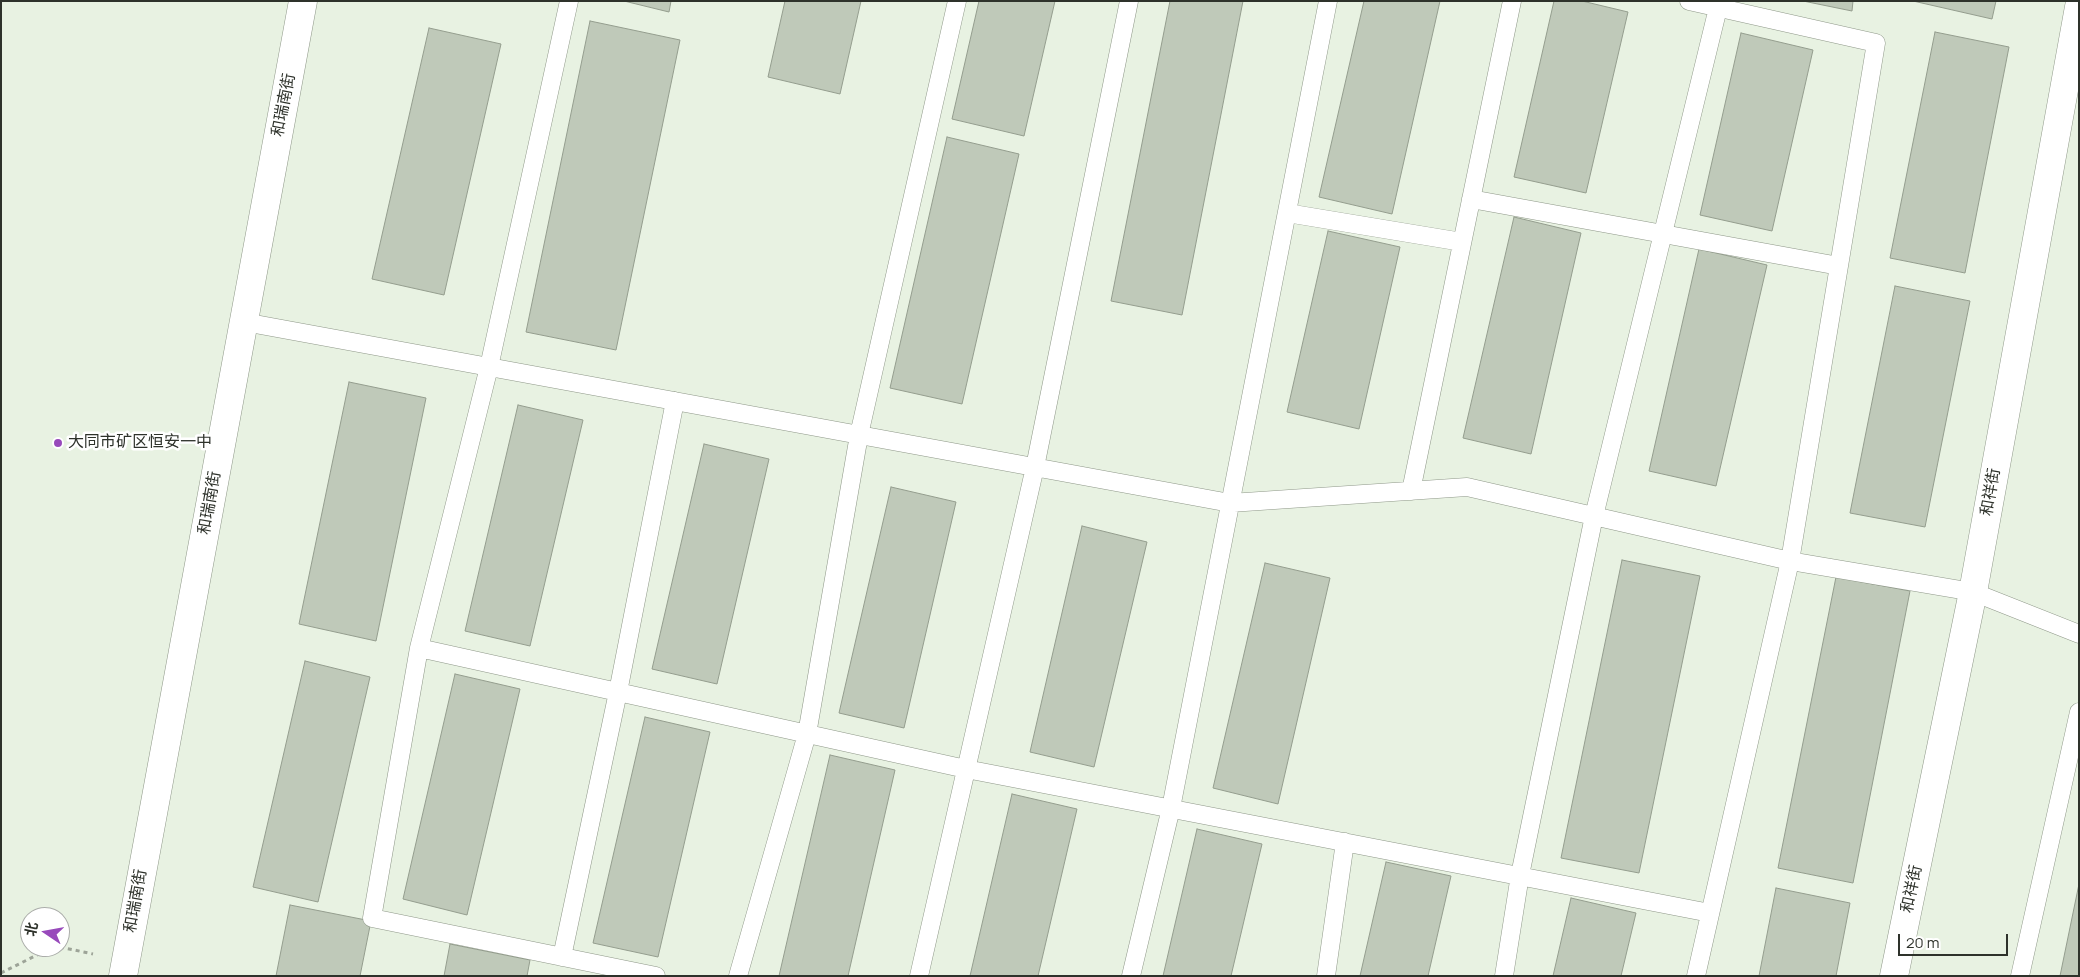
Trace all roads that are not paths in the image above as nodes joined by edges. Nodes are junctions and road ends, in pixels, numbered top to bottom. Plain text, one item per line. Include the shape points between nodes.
1 (303, 1) edge
2 (569, 1) edge
3 (957, 1) edge
4 (1129, 1) edge
5 (1328, 1) edge
6 (1512, 1) edge
7 (1689, 1) edge
8 (2079, 7) edge
9 (1718, 8) junction
10 (1471, 199) junction
11 (1287, 213) junction
12 (1662, 234) junction
13 (1462, 242) junction
14 (1839, 266) junction
15 (244, 322) junction
16 (489, 367) junction
17 (675, 401) junction
18 (859, 435) junction
19 (1035, 467) junction
20 (1411, 491) junction
21 (1230, 503) junction
22 (1594, 516) junction
23 (1790, 561) junction
24 (1973, 592) junction
25 (2079, 634) edge
26 (419, 648) junction
27 (618, 692) junction
28 (2079, 712) edge
29 (807, 734) junction
30 (966, 769) junction
31 (1171, 808) junction
32 (1345, 842) junction
33 (1520, 875) junction
34 (1710, 913) junction
35 (562, 957) junction
36 (123, 976) edge
37 (656, 976) edge
38 (738, 976) edge
39 (919, 976) edge
40 (1131, 976) edge
41 (1326, 976) edge
42 (1504, 976) edge
43 (1696, 976) edge
44 (1894, 976) edge
45 (2020, 976) edge

1 - 15 street, 和瑞南街
2 - 16 lane
3 - 18 lane
4 - 19 lane
5 - 11 lane
6 - 10 lane
7 - 9 lane
8 - 24 street, 和祥街
9 - 12 lane
9 - 14 lane via 1876,43
10 - 12 lane
10 - 13 lane
11 - 13 lane
11 - 21 lane
12 - 14 lane
12 - 22 lane
13 - 20 lane
14 - 23 lane
15 - 16 lane
15 - 36 street, 和瑞南街
16 - 17 lane
16 - 26 lane
17 - 18 lane
17 - 27 lane
18 - 19 lane
18 - 29 lane
19 - 21 lane
19 - 30 lane
20 - 21 lane
20 - 22 lane via 1467,487
21 - 31 lane
22 - 23 lane
22 - 33 lane
23 - 24 lane
23 - 34 lane
24 - 25 lane
24 - 44 street, 和祥街
26 - 27 lane
26 - 35 lane via 372,918
27 - 29 lane
27 - 35 lane
28 - 45 lane
29 - 30 lane
29 - 38 lane
30 - 31 lane
30 - 39 lane
31 - 32 lane
31 - 40 lane
32 - 33 lane
32 - 41 lane
33 - 34 lane
33 - 42 lane
34 - 43 lane
35 - 37 lane

